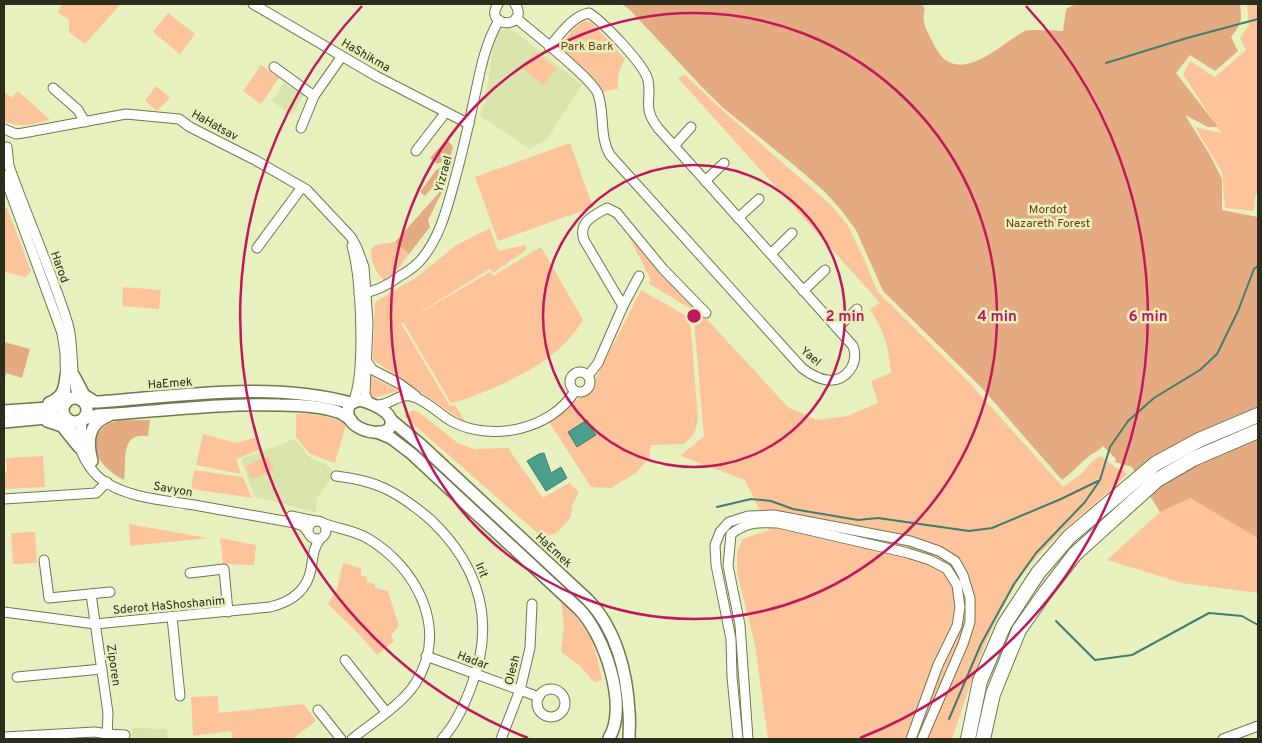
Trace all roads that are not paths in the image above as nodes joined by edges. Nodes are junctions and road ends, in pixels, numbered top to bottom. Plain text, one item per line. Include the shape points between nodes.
1 (253, 4) edge
2 (496, 4) edge
3 (515, 4) edge
4 (516, 18) junction
5 (499, 20) junction
6 (549, 47) junction
7 (342, 56) junction
8 (274, 67) dead end
9 (53, 88) dead end
10 (314, 96) junction
11 (446, 112) junction
12 (85, 122) junction
13 (469, 124) junction
14 (691, 127) dead end
15 (300, 128) dead end
16 (4, 129) edge
17 (29, 132) junction
18 (674, 146) junction
19 (7, 147) edge
20 (416, 151) dead end
21 (724, 163) dead end
22 (4, 175) edge
23 (705, 181) junction
24 (302, 187) junction
25 (759, 199) dead end
26 (738, 218) junction
27 (339, 222) junction
28 (792, 233) dead end
29 (257, 248) dead end
30 (770, 254) junction
31 (825, 270) dead end
32 (365, 273) junction
33 (639, 276) dead end
34 (388, 284) junction
35 (803, 291) junction
36 (363, 294) junction
37 (623, 306) junction
38 (857, 309) dead end
39 (706, 313) dead end
40 (837, 328) junction
41 (367, 362) junction
42 (70, 376) junction
43 (588, 376) junction
44 (575, 391) junction
45 (80, 399) junction
46 (396, 400) junction
47 (422, 401) junction
48 (98, 402) junction
49 (352, 402) junction
50 (66, 403) junction
51 (372, 404) junction
52 (37, 408) junction
53 (4, 411) edge
54 (115, 414) junction
55 (1258, 415) edge
56 (390, 418) junction
57 (30, 419) junction
58 (83, 419) junction
59 (68, 420) junction
60 (351, 420) junction
61 (4, 422) edge
62 (1258, 431) edge
63 (379, 433) junction
64 (79, 447) junction
65 (92, 460) junction
66 (336, 476) dead end
67 (107, 482) junction
68 (4, 499) edge
69 (319, 522) junction
70 (308, 533) junction
71 (321, 538) junction
72 (371, 540) junction
73 (44, 560) dead end
74 (312, 563) junction
75 (190, 573) dead end
76 (110, 592) dead end
77 (91, 594) junction
78 (532, 604) dead end
79 (4, 612) edge
80 (228, 612) junction
81 (172, 617) junction
82 (95, 624) junction
83 (426, 656) junction
84 (345, 660) dead end
85 (102, 669) junction
86 (476, 674) junction
87 (17, 676) dead end
88 (520, 690) junction
89 (180, 696) dead end
90 (539, 697) dead end
91 (318, 710) dead end
92 (386, 712) junction
93 (1258, 726) edge
94 (125, 734) edge
95 (4, 737) edge
96 (107, 737) edge
97 (341, 739) edge
98 (352, 739) edge
99 (442, 739) edge
100 (501, 739) edge
101 (608, 739) edge
102 (625, 739) edge
103 (629, 739) edge
104 (738, 739) edge
105 (748, 739) edge
106 (911, 739) edge
107 (922, 739) edge
108 (968, 739) edge
109 (983, 739) edge
110 (1223, 739) edge

1 - 7 street, HaShikma
2 - 5 street via 495,13
3 - 4 street via 518,9
4 - 5 street via 508,23
4 - 6 street
5 - 13 street, Yizrael via 483,56
6 - 18 street, Yael via 582,14 588,13 601,22 644,71 648,82 650,116
6 - 40 street, Yael via 598,95 605,147 610,155 811,375 836,380 854,366 853,346
7 - 10 street
7 - 11 street, HaShikma
8 - 10 street
9 - 12 street via 78,110
10 - 15 street
11 - 13 street, HaShikma
11 - 20 street
12 - 17 street, HaHatsav
12 - 24 street, HaHatsav via 126,114 179,119
13 - 34 street, Yizrael via 439,230 419,262
14 - 18 street
16 - 17 street, HaHatsav via 16,134
16 - 19 street, Harod via 9,136
17 - 19 street, HaHatsav
18 - 23 street, Yael
19 - 42 street, Harod via 10,166 67,322 72,347
21 - 23 street
22 - 42 street, Harod via 59,325
23 - 26 street, Yael
24 - 27 street, HaHatsav
24 - 29 street
25 - 26 street
26 - 30 street, Yael
27 - 32 street, HaHatsav via 357,248
27 - 36 street, HaHatsav via 354,254
28 - 30 street
30 - 35 street, Yael
31 - 35 street
32 - 34 street via 373,282 383,286
32 - 36 street, HaHatsav
33 - 37 street
34 - 36 street, Yizrael
35 - 40 street, Yael
36 - 41 street, HaHatsav
36 - 49 street, HaHatsav via 359,367
37 - 39 street via 581,232 585,222 607,208 617,213 663,269
37 - 43 street via 598,363
38 - 40 street
41 - 47 street via 373,370 400,384
41 - 51 street, HaHatsav via 366,394
42 - 45 street, Harod
42 - 48 main road via 84,395
42 - 50 street, Harod
42 - 52 main road via 60,397
43 - 44 street via 590,382 586,390
43 - 44 street via 580,371 571,376 570,382
44 - 47 street via 565,404 544,419 527,427 495,432 475,430 453,422
45 - 48 main road, HaEmek
45 - 50 main road
45 - 58 main road via 87,408
46 - 47 street via 410,395
46 - 51 street via 385,405
46 - 56 street via 391,406
48 - 49 main road, HaEmek via 265,392 314,395
49 - 51 main road, HaEmek via 359,400
49 - 60 main road via 347,412
50 - 52 main road
50 - 59 main road via 64,414
51 - 56 main road, HaEmek
52 - 53 main road
54 - 58 main road
54 - 60 main road via 226,405 293,405 336,412
54 - 65 main road via 99,421 92,430 88,442
55 - 108 highway via 1199,440 1155,464 1069,537 1038,573 1004,625 980,681
56 - 63 main road via 392,424 388,430
56 - 103 main road, HaEmek via 588,600 601,616 620,657 628,700
57 - 59 main road via 57,417
57 - 61 main road
57 - 64 main road via 62,426
58 - 59 main road via 76,422
58 - 65 street, Savyon via 81,438
59 - 64 street, Savyon
60 - 63 main road via 359,428
62 - 109 highway via 1192,459 1158,480 1075,554 1019,630 993,694
63 - 101 main road via 412,454 591,623 605,650 615,701 616,722
64 - 67 street, Savyon via 88,464
65 - 69 street, Savyon via 113,480 140,489
66 - 86 street, Irit via 367,481 398,495 439,528 462,557 478,593 481,610 482,647
67 - 68 street via 96,492
67 - 70 street, Savyon via 150,498 295,523
69 - 70 street via 308,525
69 - 71 street via 326,529
69 - 72 street, Savyon
70 - 71 street via 313,539
70 - 74 street, Sderot HaShoshanim
71 - 72 street, Savyon via 336,533
71 - 74 street, Sderot HaShoshanim via 315,547
72 - 83 street, Savyon via 403,568 419,591 428,616
73 - 77 street via 49,598
74 - 80 street, Sderot HaShoshanim via 309,578 291,600 270,607
75 - 80 street via 224,569
76 - 77 street
77 - 82 street, Ziporen
78 - 88 street, Olesh via 530,648
79 - 82 street, Sderot HaShoshanim
80 - 81 street, Sderot HaShoshanim
81 - 82 street, Sderot HaShoshanim
81 - 89 street
82 - 85 street, Ziporen
83 - 86 street, Hadar
83 - 92 street, Savyon via 408,693
84 - 92 street
85 - 87 street
85 - 96 street, Ziporen via 108,713
86 - 88 street, Hadar
86 - 99 street, Irit via 457,720
88 - 90 street, Hadar
88 - 100 street, Olesh
91 - 97 street
92 - 98 street, Savyon
93 - 110 street
94 - 96 street
95 - 96 street via 96,732
101 - 102 main road via 618,736
104 - 107 street via 731,639 715,545 729,522 748,516 774,515 910,541 939,551 955,561 970,598 970,622
105 - 106 street via 740,626 728,556 731,534 741,526 758,522 778,523 908,553 948,569 958,592 960,607 956,626

